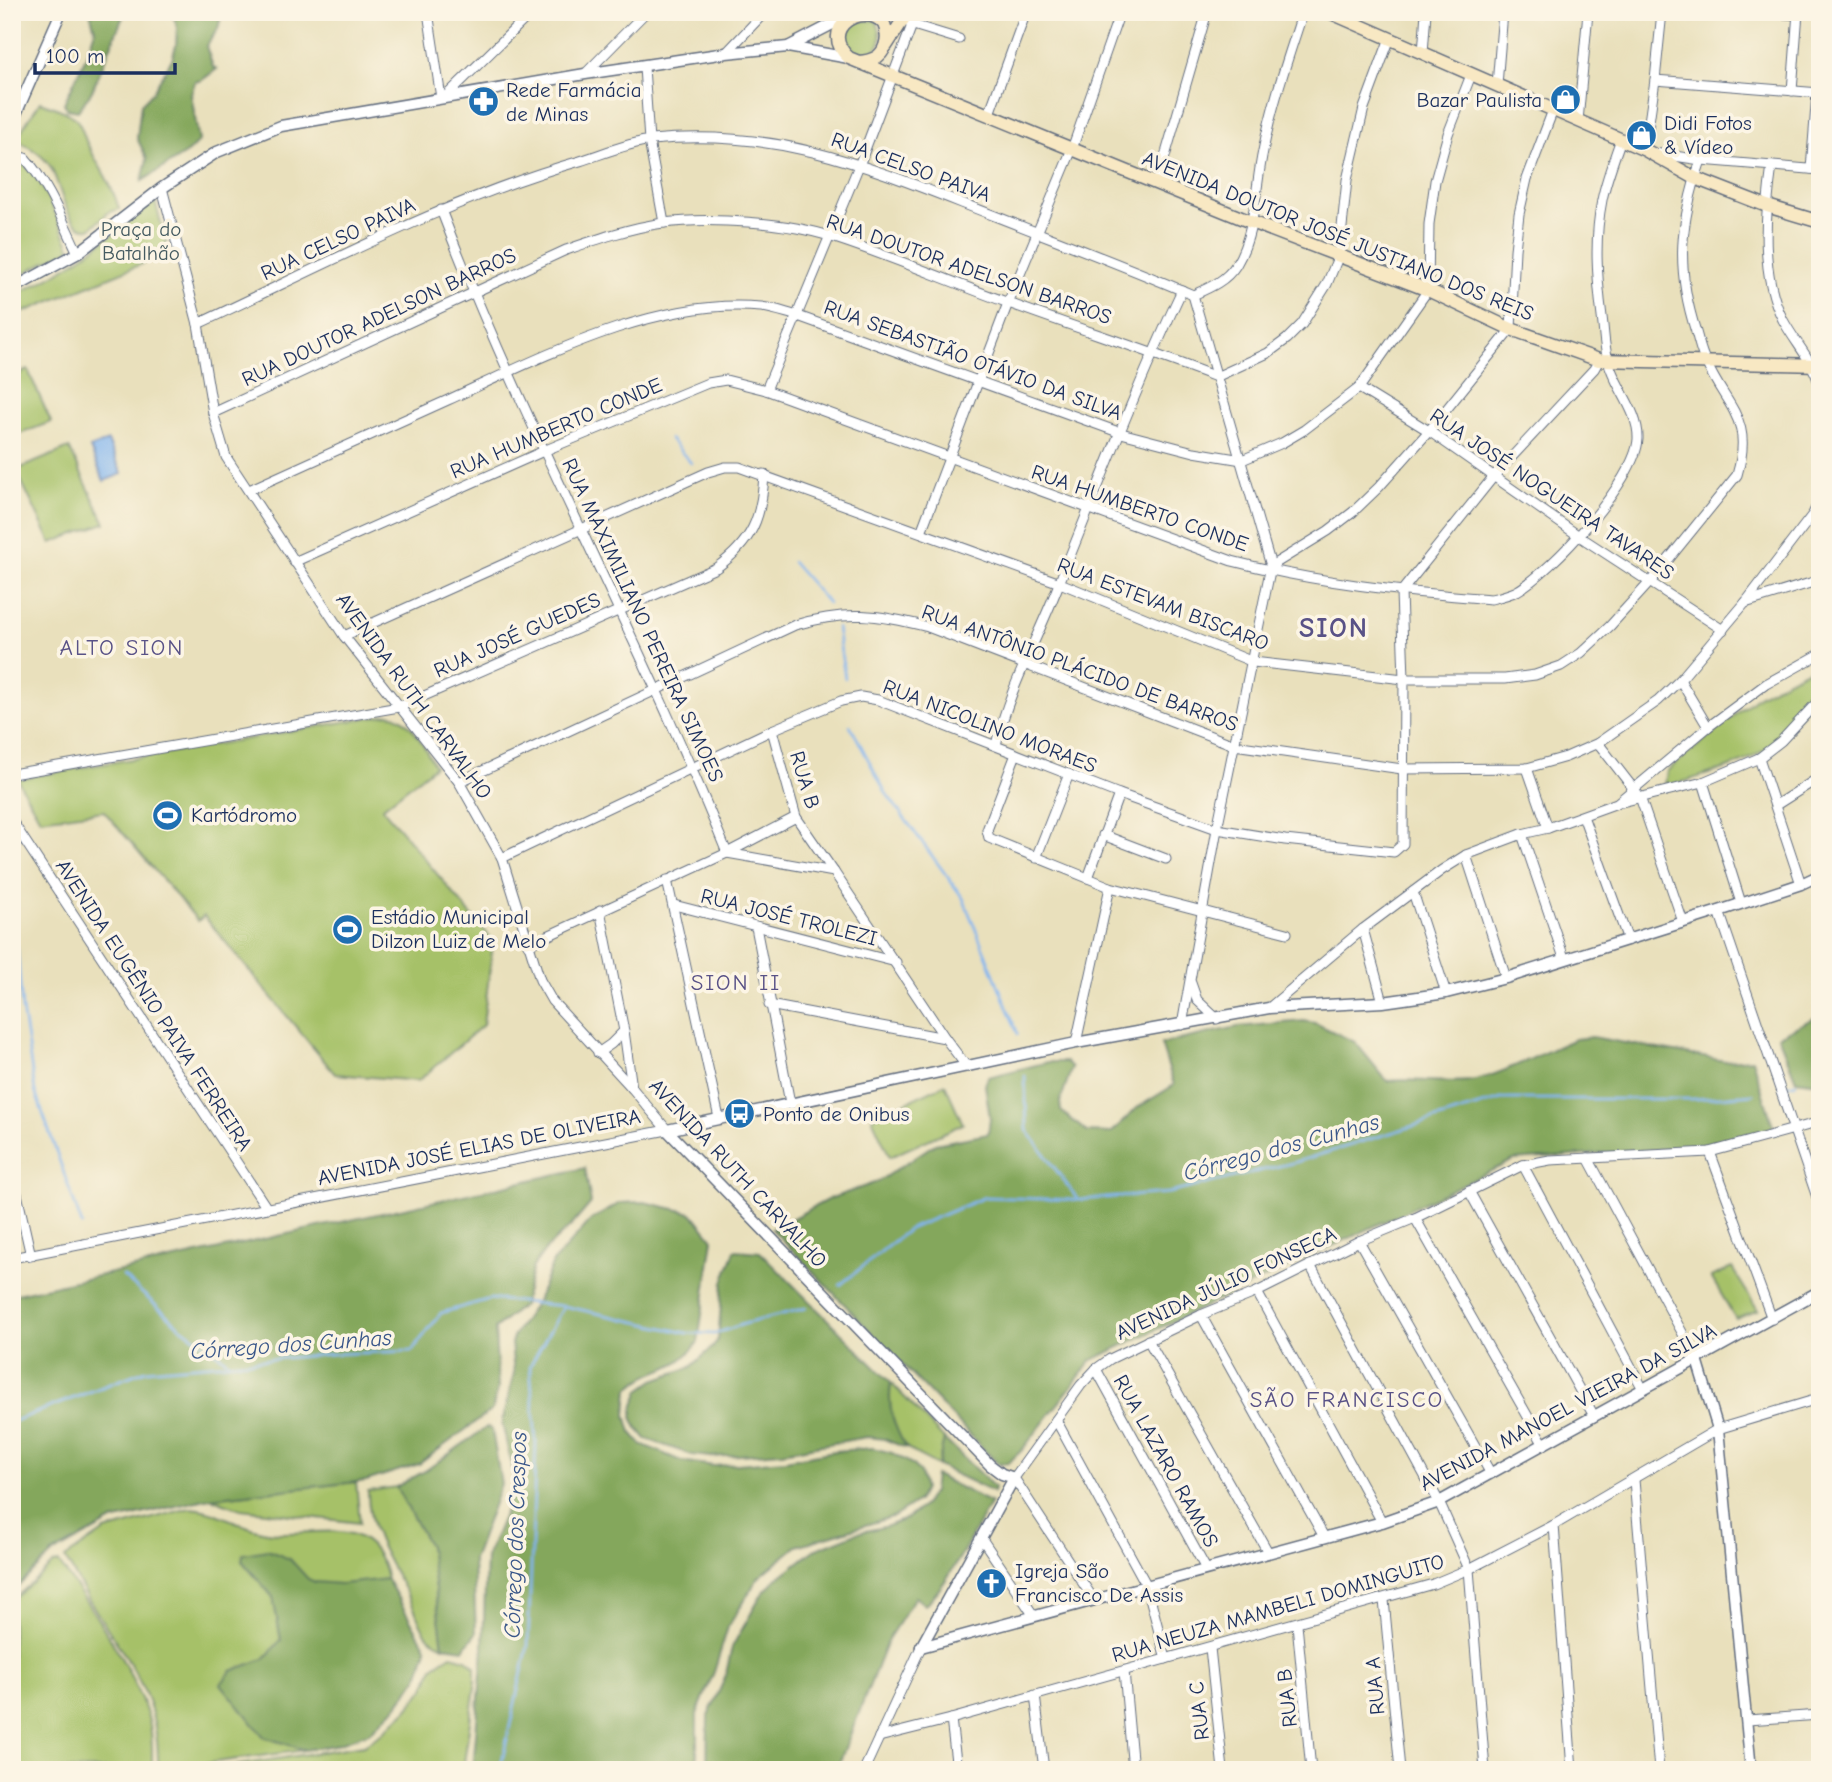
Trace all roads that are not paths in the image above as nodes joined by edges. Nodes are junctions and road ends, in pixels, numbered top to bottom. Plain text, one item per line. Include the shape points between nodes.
1 (61, 12) edge
2 (428, 12) edge
3 (533, 12) edge
4 (646, 12) edge
5 (765, 12) edge
6 (1026, 12) edge
7 (1120, 12) edge
8 (1207, 12) edge
9 (1303, 12) edge
10 (1329, 12) edge
11 (1426, 12) edge
12 (1503, 12) edge
13 (1588, 12) edge
14 (1662, 12) edge
15 (1759, 12) edge
16 (854, 14) edge
17 (1798, 14) edge
18 (907, 20) edge
19 (1390, 38) junction
20 (959, 39) dead end
21 (788, 47) junction
22 (884, 49) junction
23 (726, 53) junction
24 (1423, 53) junction
25 (854, 60) junction
26 (644, 67) junction
27 (585, 74) junction
28 (1471, 75) junction
29 (895, 76) junction
30 (1655, 80) junction
31 (1497, 85) junction
32 (1792, 91) junction
33 (1819, 93) edge
34 (443, 98) junction
35 (1553, 110) junction
36 (989, 114) junction
37 (1578, 121) junction
38 (12, 123) edge
39 (1621, 139) junction
40 (649, 141) junction
41 (1072, 149) junction
42 (1647, 151) junction
43 (12, 156) edge
44 (1701, 160) junction
45 (860, 163) junction
46 (1773, 166) junction
47 (1815, 169) edge
48 (1695, 178) junction
49 (1157, 184) junction
50 (162, 188) junction
51 (1767, 206) junction
52 (441, 211) junction
53 (1251, 222) junction
54 (1820, 222) edge
55 (664, 223) junction
56 (1037, 232) junction
57 (830, 236) junction
58 (78, 253) junction
59 (1339, 255) junction
60 (12, 289) edge
61 (1182, 290) junction
62 (1428, 290) junction
63 (473, 293) junction
64 (1193, 295) junction
65 (1008, 303) junction
66 (798, 316) junction
67 (198, 324) junction
68 (1511, 328) junction
69 (1153, 352) junction
70 (1604, 360) junction
71 (1705, 362) junction
72 (1816, 366) edge
73 (508, 372) junction
74 (1216, 377) junction
75 (978, 380) junction
76 (1820, 385) edge
77 (1359, 388) junction
78 (766, 390) junction
79 (213, 413) junction
80 (1429, 431) junction
81 (1121, 433) junction
82 (546, 450) junction
83 (948, 457) junction
84 (1242, 460) junction
85 (764, 474) junction
86 (1494, 476) junction
87 (249, 490) junction
88 (1820, 500) edge
89 (1088, 510) junction
90 (581, 529) junction
91 (921, 532) junction
92 (1579, 536) junction
93 (294, 562) junction
94 (1271, 568) junction
95 (1820, 579) edge
96 (1651, 581) junction
97 (1060, 583) junction
98 (1401, 592) junction
99 (1745, 603) junction
100 (618, 610) junction
101 (1723, 630) junction
102 (344, 636) junction
103 (1820, 654) edge
104 (1253, 662) junction
105 (1024, 665) junction
106 (1404, 679) junction
107 (1680, 680) junction
108 (656, 690) junction
109 (1820, 699) edge
110 (399, 707) junction
111 (1708, 727) junction
112 (772, 730) junction
113 (1598, 743) junction
114 (1234, 745) junction
115 (996, 746) junction
116 (1016, 754) junction
117 (1759, 758) junction
118 (692, 768) junction
119 (1527, 768) junction
120 (1402, 769) junction
121 (12, 774) edge
122 (1069, 774) junction
123 (1820, 777) edge
124 (458, 782) junction
125 (1703, 782) junction
126 (1637, 793) junction
127 (1119, 794) junction
128 (1776, 806) junction
129 (1583, 816) junction
130 (796, 817) junction
131 (12, 821) edge
132 (1548, 828) junction
133 (1217, 829) junction
134 (1521, 834) junction
135 (1103, 835) junction
136 (727, 853) junction
137 (1466, 855) junction
138 (502, 858) junction
139 (1036, 859) junction
140 (1166, 859) dead end
141 (834, 872) junction
142 (1820, 875) edge
143 (1087, 878) junction
144 (667, 880) junction
145 (1801, 884) junction
146 (1110, 887) junction
147 (1413, 892) junction
148 (1741, 902) junction
149 (674, 905) junction
150 (600, 911) junction
151 (1719, 911) junction
152 (1201, 912) junction
153 (1683, 922) junction
154 (756, 927) junction
155 (1363, 929) junction
156 (1287, 933) dead end
157 (1628, 940) junction
158 (527, 945) junction
159 (1564, 958) junction
160 (896, 962) junction
161 (1189, 978) junction
162 (1506, 978) junction
163 (1446, 993) junction
164 (1382, 1002) junction
165 (769, 1005) junction
166 (1269, 1008) junction
167 (1217, 1019) junction
168 (1182, 1025) junction
169 (624, 1031) junction
170 (944, 1038) junction
171 (1076, 1043) junction
172 (598, 1053) junction
173 (967, 1067) junction
174 (632, 1088) junction
175 (790, 1103) junction
176 (719, 1118) junction
177 (1820, 1122) edge
178 (667, 1130) junction
179 (1794, 1130) junction
180 (1710, 1152) junction
181 (1588, 1158) junction
182 (1522, 1165) junction
183 (12, 1172) edge
184 (1469, 1191) junction
185 (1820, 1206) edge
186 (266, 1207) junction
187 (1415, 1218) junction
188 (1359, 1241) junction
189 (31, 1256) junction
190 (12, 1258) edge
191 (1310, 1265) junction
192 (1257, 1292) junction
193 (1820, 1292) edge
194 (1201, 1315) junction
195 (1773, 1320) junction
196 (1147, 1340) junction
197 (1697, 1360) junction
198 (1096, 1369) junction
199 (1643, 1389) junction
200 (1820, 1407) edge
201 (1594, 1416) junction
202 (1056, 1420) junction
203 (1718, 1429) junction
204 (1544, 1445) junction
205 (1492, 1474) junction
206 (1014, 1478) junction
207 (1634, 1480) junction
208 (1439, 1502) junction
209 (1382, 1522) junction
210 (1554, 1525) junction
211 (1324, 1537) junction
212 (982, 1539) junction
213 (1268, 1552) junction
214 (1206, 1569) junction
215 (1469, 1569) junction
216 (1147, 1586) junction
217 (1094, 1600) junction
218 (1384, 1600) junction
219 (1034, 1616) junction
220 (1297, 1624) junction
221 (921, 1647) junction
222 (1210, 1648) junction
223 (1166, 1659) junction
224 (1124, 1671) junction
225 (1035, 1695) junction
226 (1820, 1715) edge
227 (951, 1719) junction
228 (1747, 1720) junction
229 (879, 1737) junction
230 (864, 1770) edge
231 (957, 1770) edge
232 (1044, 1770) edge
233 (1133, 1770) edge
234 (1223, 1770) edge
235 (1311, 1770) edge
236 (1401, 1770) edge
237 (1485, 1770) edge
238 (1572, 1770) edge
239 (1659, 1770) edge
240 (1751, 1770) edge

1 - 38 street
2 - 34 street
3 - 34 street
4 - 27 street
5 - 23 street
6 - 36 street
7 - 41 street
8 - 49 street
9 - 53 street via 1278,88
10 - 19 main road
11 - 24 street
12 - 31 street
13 - 37 street
14 - 30 street
15 - 17 street
16 - 21 street
16 - 22 main road via 878,18 888,38
16 - 25 main road via 841,24 838,33 842,51
17 - 32 street
18 - 20 street
18 - 22 main road
18 - 29 street
19 - 24 main road
19 - 59 street via 1364,108 1348,180
21 - 23 street
21 - 25 street, AVENIDA DOUTOR JOSÉ JUSTIANO DOS REIS
22 - 25 main road via 869,61
23 - 26 street
24 - 28 main road
25 - 29 main road, AVENIDA DOUTOR JOSÉ JUSTIANO DOS REIS
26 - 27 street
26 - 40 street
27 - 34 street
28 - 31 main road
28 - 62 street via 1435,181
29 - 36 main road, AVENIDA DOUTOR JOSÉ JUSTIANO DOS REIS
29 - 45 street
30 - 32 street
30 - 42 street
31 - 35 main road
32 - 33 street
33 - 47 street
34 - 50 street via 281,126 218,152
35 - 37 main road
35 - 68 street via 1519,214
36 - 41 main road, AVENIDA DOUTOR JOSÉ JUSTIANO DOS REIS
37 - 39 main road
39 - 42 main road
39 - 70 street, RUA HUMBERTO CONDE via 1602,198 1596,240
40 - 45 street, RUA CELSO PAIVA via 756,140
40 - 52 street, RUA CELSO PAIVA via 549,169
40 - 55 street
41 - 49 main road, AVENIDA DOUTOR JOSÉ JUSTIANO DOS REIS
41 - 56 street
42 - 44 street
42 - 48 main road
43 - 58 street via 25,158 37,171
44 - 46 street
44 - 48 street, RUA ESTEVAM BISCARO
45 - 56 street, RUA CELSO PAIVA
45 - 57 street
46 - 47 street
46 - 51 street
48 - 51 main road
48 - 71 street, RUA ESTEVAM BISCARO via 1682,231 1681,265 1686,302
49 - 53 main road, AVENIDA DOUTOR JOSÉ JUSTIANO DOS REIS
50 - 58 street
50 - 67 street, AVENIDA RUTH CARVALHO
51 - 54 main road
51 - 72 street via 1773,298
52 - 63 street, RUA MAXIMILIANO PEREIRA SIMOES
52 - 67 street, RUA CELSO PAIVA
53 - 59 main road, AVENIDA DOUTOR JOSÉ JUSTIANO DOS REIS
53 - 64 street via 1234,268 1214,286
55 - 57 street, RUA DOUTOR ADELSON BARROS via 726,221
55 - 63 street, RUA DOUTOR ADELSON BARROS via 614,233 566,250
56 - 61 street, RUA CELSO PAIVA
56 - 65 street
57 - 65 street, RUA DOUTOR ADELSON BARROS
57 - 66 street
58 - 60 street
59 - 62 main road, AVENIDA DOUTOR JOSÉ JUSTIANO DOS REIS
59 - 74 street via 1327,284 1287,340
61 - 64 street, RUA CELSO PAIVA
61 - 69 street
62 - 68 main road, AVENIDA DOUTOR JOSÉ JUSTIANO DOS REIS
62 - 77 street
63 - 73 street, RUA MAXIMILIANO PEREIRA SIMOES
63 - 79 street, RUA DOUTOR ADELSON BARROS
64 - 74 street
65 - 69 street, RUA DOUTOR ADELSON BARROS
65 - 75 street
66 - 73 street, RUA SEBASTIÃO OTÁVIO DA SILVA via 763,307 677,312 620,326
66 - 75 street, RUA SEBASTIÃO OTÁVIO DA SILVA
66 - 78 street
67 - 79 street, AVENIDA RUTH CARVALHO
68 - 70 main road, AVENIDA DOUTOR JOSÉ JUSTIANO DOS REIS
68 - 80 street
69 - 74 street, RUA DOUTOR ADELSON BARROS
69 - 81 street
70 - 71 main road, AVENIDA DOUTOR JOSÉ JUSTIANO DOS REIS
70 - 86 street
70 - 92 street, RUA HUMBERTO CONDE via 1635,420 1636,452 1618,485
71 - 72 main road, AVENIDA DOUTOR JOSÉ JUSTIANO DOS REIS
71 - 96 street, RUA ESTEVAM BISCARO via 1735,412 1744,454 1737,475
72 - 76 street
73 - 82 street, RUA MAXIMILIANO PEREIRA SIMOES
73 - 87 street, RUA SEBASTIÃO OTÁVIO DA SILVA
74 - 84 street
75 - 81 street, RUA SEBASTIÃO OTÁVIO DA SILVA
75 - 83 street
77 - 80 street, RUA JOSÉ NOGUEIRA TAVARES
77 - 84 street via 1304,430
78 - 82 street, RUA HUMBERTO CONDE via 726,380 708,383
78 - 83 street, RUA HUMBERTO CONDE
79 - 87 street, AVENIDA RUTH CARVALHO via 226,457
80 - 86 street, RUA JOSÉ NOGUEIRA TAVARES
80 - 94 street via 1353,512
81 - 84 street, RUA SEBASTIÃO OTÁVIO DA SILVA
81 - 89 street
82 - 90 street, RUA MAXIMILIANO PEREIRA SIMOES
82 - 93 street, RUA HUMBERTO CONDE
83 - 89 street, RUA HUMBERTO CONDE
83 - 91 street
84 - 94 street
85 - 90 street, RUA ESTEVAM BISCARO via 725,467
85 - 91 street, RUA ESTEVAM BISCARO
85 - 100 street, RUA JOSÉ GUEDES via 759,515 735,554 716,568
86 - 92 street, RUA JOSÉ NOGUEIRA TAVARES
86 - 98 street
87 - 93 street, AVENIDA RUTH CARVALHO
88 - 99 street, RUA ANTÔNIO PLÁCIDO DE BARROS
89 - 94 street, RUA HUMBERTO CONDE via 1232,561
89 - 97 street
90 - 100 street, RUA MAXIMILIANO PEREIRA SIMOES
90 - 102 street, RUA ESTEVAM BISCARO
91 - 97 street, RUA ESTEVAM BISCARO
92 - 96 street, RUA JOSÉ NOGUEIRA TAVARES
92 - 98 street, RUA HUMBERTO CONDE via 1541,572 1504,596 1491,599
93 - 102 street, AVENIDA RUTH CARVALHO
94 - 98 street, RUA HUMBERTO CONDE
94 - 104 street
95 - 99 street
96 - 101 street, RUA JOSÉ NOGUEIRA TAVARES
96 - 106 street, RUA ESTEVAM BISCARO via 1610,626 1561,666 1505,679
97 - 104 street, RUA ESTEVAM BISCARO
97 - 105 street
98 - 106 street
99 - 101 street, RUA ANTÔNIO PLÁCIDO DE BARROS
100 - 108 street, RUA MAXIMILIANO PEREIRA SIMOES
100 - 110 street, RUA JOSÉ GUEDES
101 - 107 street, RUA ANTÔNIO PLÁCIDO DE BARROS
102 - 110 street, AVENIDA RUTH CARVALHO
103 - 111 street via 1766,684
104 - 106 street, RUA ESTEVAM BISCARO
104 - 114 street
105 - 108 street, RUA ANTÔNIO PLÁCIDO DE BARROS via 928,627 889,617 824,616
105 - 114 street, RUA ANTÔNIO PLÁCIDO DE BARROS
105 - 115 street
106 - 120 street
107 - 111 street
107 - 113 street, RUA ANTÔNIO PLÁCIDO DE BARROS
108 - 118 street, RUA MAXIMILIANO PEREIRA SIMOES
108 - 124 street, RUA ANTÔNIO PLÁCIDO DE BARROS
109 - 117 street
110 - 121 street, RUA JOSÉ GUEDES
110 - 124 street, AVENIDA RUTH CARVALHO
111 - 126 street
112 - 115 street, RUA NICOLINO MORAES via 861,697
112 - 118 street, RUA NICOLINO MORAES
112 - 130 street, RUA B
113 - 119 street, RUA ANTÔNIO PLÁCIDO DE BARROS
113 - 126 street
114 - 120 street, RUA ANTÔNIO PLÁCIDO DE BARROS
114 - 133 street
115 - 116 street, RUA NICOLINO MORAES
116 - 122 street, RUA NICOLINO MORAES
116 - 139 street via 987,830 989,838
117 - 125 street
117 - 128 street
118 - 136 street, RUA MAXIMILIANO PEREIRA SIMOES
118 - 138 street, RUA NICOLINO MORAES
119 - 120 street, RUA ANTÔNIO PLÁCIDO DE BARROS
119 - 132 street
120 - 133 street, RUA NICOLINO MORAES via 1403,844 1394,852
122 - 127 street, RUA NICOLINO MORAES
122 - 139 street
123 - 128 street
124 - 138 street, AVENIDA RUTH CARVALHO
125 - 126 street
125 - 148 street
126 - 129 street
126 - 153 street
127 - 133 street, RUA NICOLINO MORAES
127 - 135 street
128 - 145 street
129 - 132 street
129 - 157 street
130 - 136 street
130 - 141 street, RUA B
131 - 186 street, AVENIDA EUGÊNIO PAIVA FERREIRA
132 - 134 street
133 - 152 street
134 - 137 street
134 - 159 street
135 - 140 street
135 - 143 street
136 - 141 street
136 - 144 street
137 - 147 street
137 - 162 street
138 - 158 street, AVENIDA RUTH CARVALHO
139 - 143 street
141 - 160 street, RUA B
142 - 145 street, AVENIDA JOSÉ ELIAS DE OLIVEIRA
143 - 146 street
144 - 149 street
144 - 150 street
145 - 148 street, AVENIDA JOSÉ ELIAS DE OLIVEIRA
146 - 152 street
146 - 171 street
147 - 155 street
147 - 163 street
148 - 151 street, AVENIDA JOSÉ ELIAS DE OLIVEIRA
149 - 154 street, RUA JOSÉ TROLEZI
149 - 176 street
150 - 158 street
150 - 169 street
151 - 153 street, AVENIDA JOSÉ ELIAS DE OLIVEIRA
151 - 179 street
152 - 156 street
152 - 161 street
153 - 157 street, AVENIDA JOSÉ ELIAS DE OLIVEIRA
154 - 160 street, RUA JOSÉ TROLEZI
154 - 165 street
155 - 164 street
155 - 166 street
157 - 159 street, AVENIDA JOSÉ ELIAS DE OLIVEIRA
158 - 172 street, AVENIDA RUTH CARVALHO via 552,1001
159 - 162 street, AVENIDA JOSÉ ELIAS DE OLIVEIRA
160 - 170 street, RUA B
161 - 167 street via 1198,1000
161 - 168 street
162 - 163 street, AVENIDA JOSÉ ELIAS DE OLIVEIRA
163 - 164 street, AVENIDA JOSÉ ELIAS DE OLIVEIRA
164 - 166 street, AVENIDA JOSÉ ELIAS DE OLIVEIRA
165 - 170 street
165 - 175 street
166 - 167 street, AVENIDA JOSÉ ELIAS DE OLIVEIRA
167 - 168 street, AVENIDA JOSÉ ELIAS DE OLIVEIRA
168 - 171 street, AVENIDA JOSÉ ELIAS DE OLIVEIRA
169 - 172 street
169 - 174 street
170 - 173 street, RUA B
171 - 173 street, AVENIDA JOSÉ ELIAS DE OLIVEIRA
172 - 174 street, AVENIDA RUTH CARVALHO
173 - 175 street, AVENIDA JOSÉ ELIAS DE OLIVEIRA
174 - 178 street, AVENIDA RUTH CARVALHO
175 - 176 street, AVENIDA JOSÉ ELIAS DE OLIVEIRA
176 - 178 street, AVENIDA JOSÉ ELIAS DE OLIVEIRA
177 - 179 street, AVENIDA JÚLIO FONSECA
178 - 186 street, AVENIDA JOSÉ ELIAS DE OLIVEIRA
178 - 206 street, AVENIDA RUTH CARVALHO via 990,1465
179 - 180 street, AVENIDA JÚLIO FONSECA
179 - 185 street
180 - 181 street, AVENIDA JÚLIO FONSECA
180 - 195 street
181 - 182 street, AVENIDA JÚLIO FONSECA
181 - 197 street
182 - 184 street, AVENIDA JÚLIO FONSECA
182 - 199 street
183 - 189 street
184 - 187 street, AVENIDA JÚLIO FONSECA
184 - 201 street
186 - 189 street, AVENIDA JOSÉ ELIAS DE OLIVEIRA
187 - 188 street, AVENIDA JÚLIO FONSECA
187 - 204 street
188 - 191 street, AVENIDA JÚLIO FONSECA
188 - 205 street
189 - 190 street, AVENIDA JOSÉ ELIAS DE OLIVEIRA
191 - 192 street, AVENIDA JÚLIO FONSECA
191 - 208 street
192 - 194 street, AVENIDA JÚLIO FONSECA
192 - 209 street
193 - 195 street, AVENIDA MANOEL VIEIRA DA SILVA
194 - 196 street, AVENIDA JÚLIO FONSECA
194 - 211 street
195 - 197 street, AVENIDA MANOEL VIEIRA DA SILVA
196 - 198 street, AVENIDA JÚLIO FONSECA
196 - 213 street
197 - 199 street, AVENIDA MANOEL VIEIRA DA SILVA
197 - 203 street
198 - 202 street, AVENIDA JÚLIO FONSECA
198 - 214 street, RUA LAZARO RAMOS
199 - 201 street, AVENIDA MANOEL VIEIRA DA SILVA
200 - 203 street, RUA NEUZA MAMBELI DOMINGUITO via 1811,1401
201 - 204 street, AVENIDA MANOEL VIEIRA DA SILVA
202 - 206 street, AVENIDA JÚLIO FONSECA
202 - 216 street
203 - 207 street, RUA NEUZA MAMBELI DOMINGUITO
203 - 228 street
204 - 205 street, AVENIDA MANOEL VIEIRA DA SILVA
205 - 208 street, AVENIDA MANOEL VIEIRA DA SILVA
206 - 212 street, AVENIDA JÚLIO FONSECA
206 - 217 street
207 - 210 street, RUA NEUZA MAMBELI DOMINGUITO
207 - 239 street
208 - 209 street, AVENIDA MANOEL VIEIRA DA SILVA
208 - 215 street
209 - 211 street, AVENIDA MANOEL VIEIRA DA SILVA
210 - 215 street, RUA NEUZA MAMBELI DOMINGUITO
210 - 238 street
211 - 213 street, AVENIDA MANOEL VIEIRA DA SILVA
212 - 219 street
212 - 221 street, AVENIDA JÚLIO FONSECA
213 - 214 street, AVENIDA MANOEL VIEIRA DA SILVA
214 - 216 street, AVENIDA MANOEL VIEIRA DA SILVA
215 - 218 street, RUA NEUZA MAMBELI DOMINGUITO
215 - 237 street
216 - 217 street, AVENIDA MANOEL VIEIRA DA SILVA
216 - 223 street
217 - 219 street, AVENIDA MANOEL VIEIRA DA SILVA
218 - 220 street, RUA NEUZA MAMBELI DOMINGUITO
218 - 236 street, RUA A
219 - 221 street, AVENIDA MANOEL VIEIRA DA SILVA
220 - 222 street, RUA NEUZA MAMBELI DOMINGUITO
220 - 235 street, RUA B
221 - 229 street, AVENIDA JÚLIO FONSECA
222 - 223 street, RUA NEUZA MAMBELI DOMINGUITO
222 - 234 street, RUA C
223 - 224 street, RUA NEUZA MAMBELI DOMINGUITO
224 - 225 street, RUA NEUZA MAMBELI DOMINGUITO
224 - 233 street
225 - 227 street, RUA NEUZA MAMBELI DOMINGUITO
225 - 232 street
226 - 228 street
227 - 229 street, RUA NEUZA MAMBELI DOMINGUITO
227 - 231 street
228 - 240 street
229 - 230 street, AVENIDA JÚLIO FONSECA

